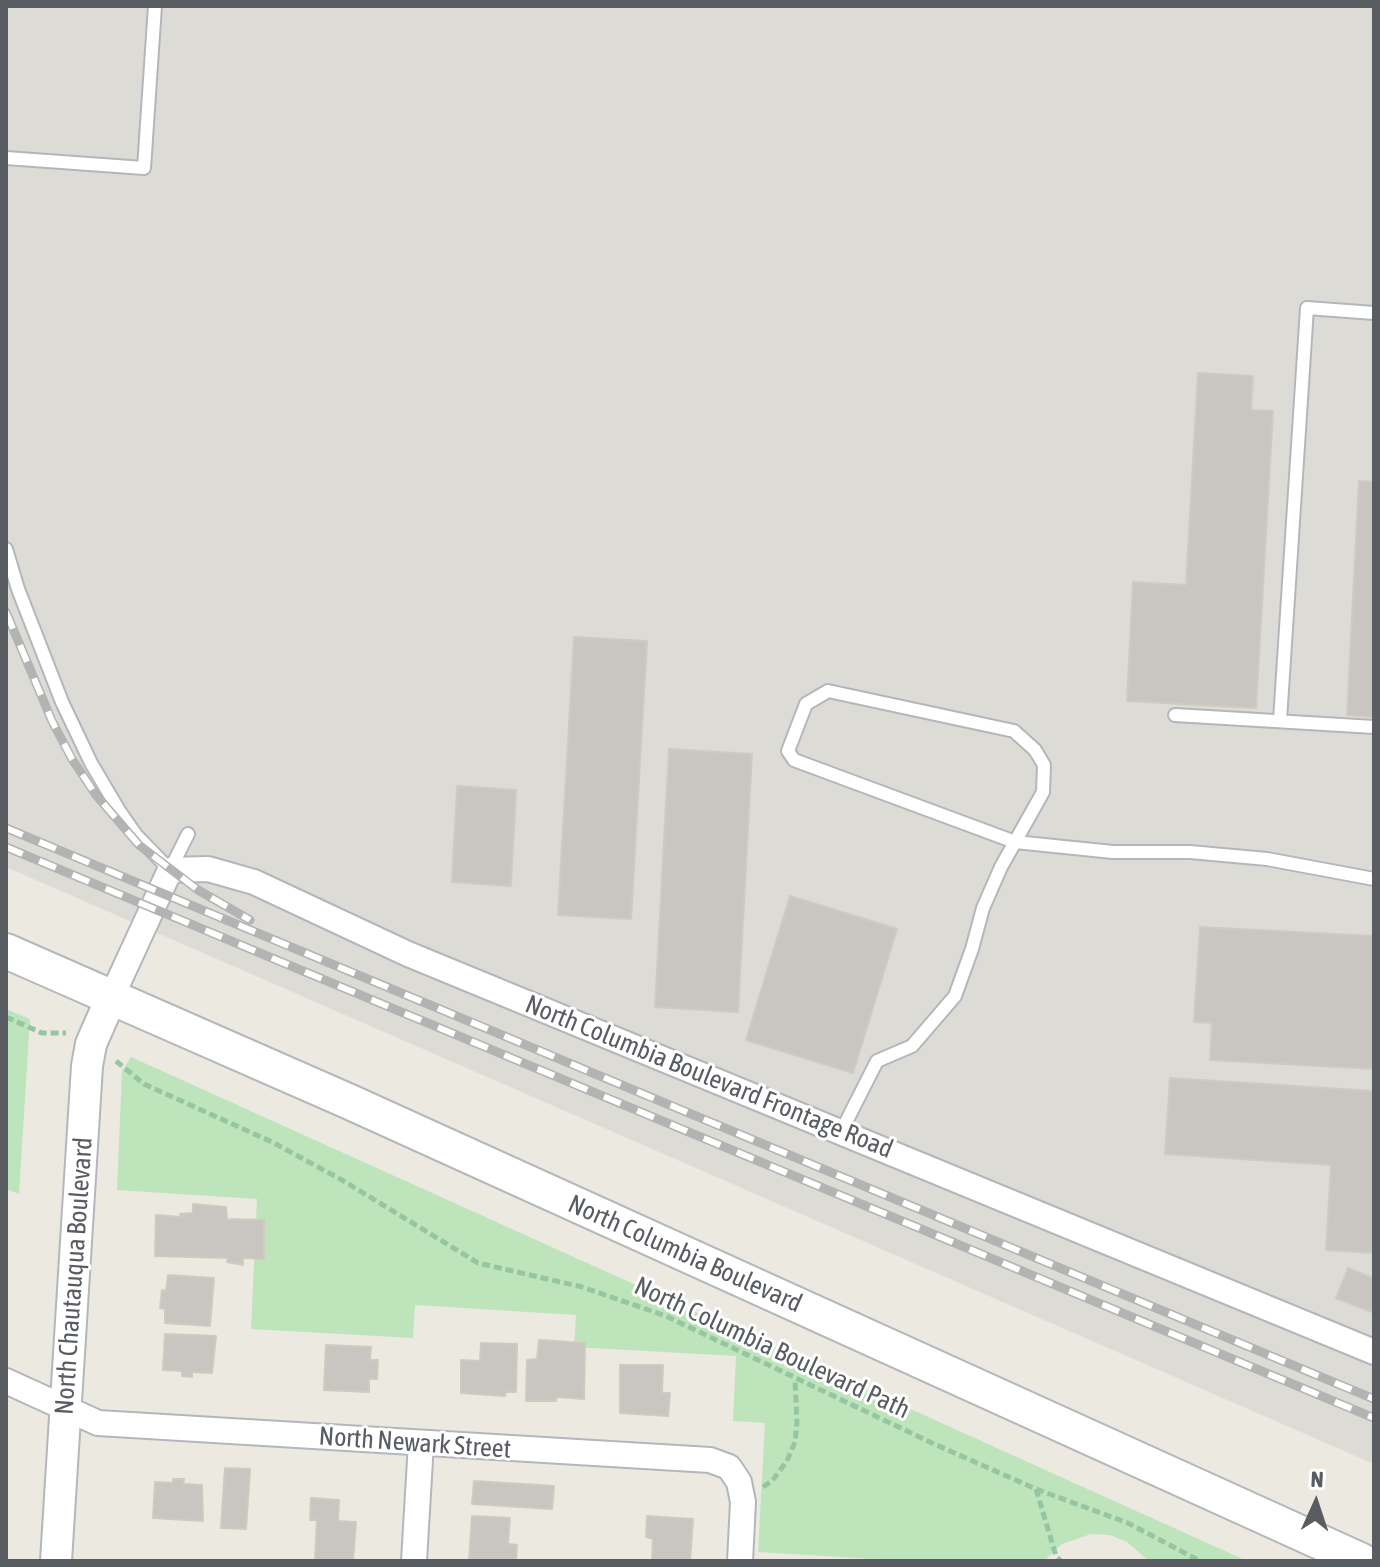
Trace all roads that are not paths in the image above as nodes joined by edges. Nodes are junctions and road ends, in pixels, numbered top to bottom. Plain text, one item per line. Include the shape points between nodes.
1 (155, 6) edge
2 (6, 158) edge
3 (1374, 313) edge
4 (6, 549) edge
5 (1175, 715) dead end
6 (1280, 720) junction
7 (1374, 727) edge
8 (188, 834) dead end
9 (1015, 842) junction
10 (170, 870) junction
11 (1374, 879) edge
12 (6, 951) edge
13 (112, 996) junction
14 (841, 1132) junction
15 (1374, 1352) edge
16 (6, 1381) edge
17 (66, 1408) junction
18 (421, 1443) junction
19 (56, 1561) edge
20 (414, 1561) edge
21 (740, 1561) edge
22 (1362, 1561) edge

1 - 2 lane via 144,168
3 - 6 lane via 1307,308
4 - 10 lane via 62,702 91,763 136,835
5 - 6 lane
6 - 7 lane
8 - 10 lane
9 - 9 lane via 1043,792 1044,765 1014,731 828,691 806,704 788,751 794,760
9 - 11 lane via 1267,859
9 - 14 lane via 983,908 955,996 912,1046 877,1061
10 - 13 street
10 - 14 street, North Columbia Boulevard Frontage Road via 208,869 254,882 408,954
12 - 13 main road, North Columbia Boulevard
13 - 17 street, North Chautauqua Boulevard via 87,1066
13 - 22 main road, North Columbia Boulevard
14 - 15 street, North Columbia Boulevard Frontage Road
16 - 17 street, North Newark Street
17 - 18 street, North Newark Street via 98,1423
17 - 19 street, North Chautauqua Boulevard
18 - 20 street
18 - 21 street, North Newark Street via 710,1460 729,1467 743,1502

